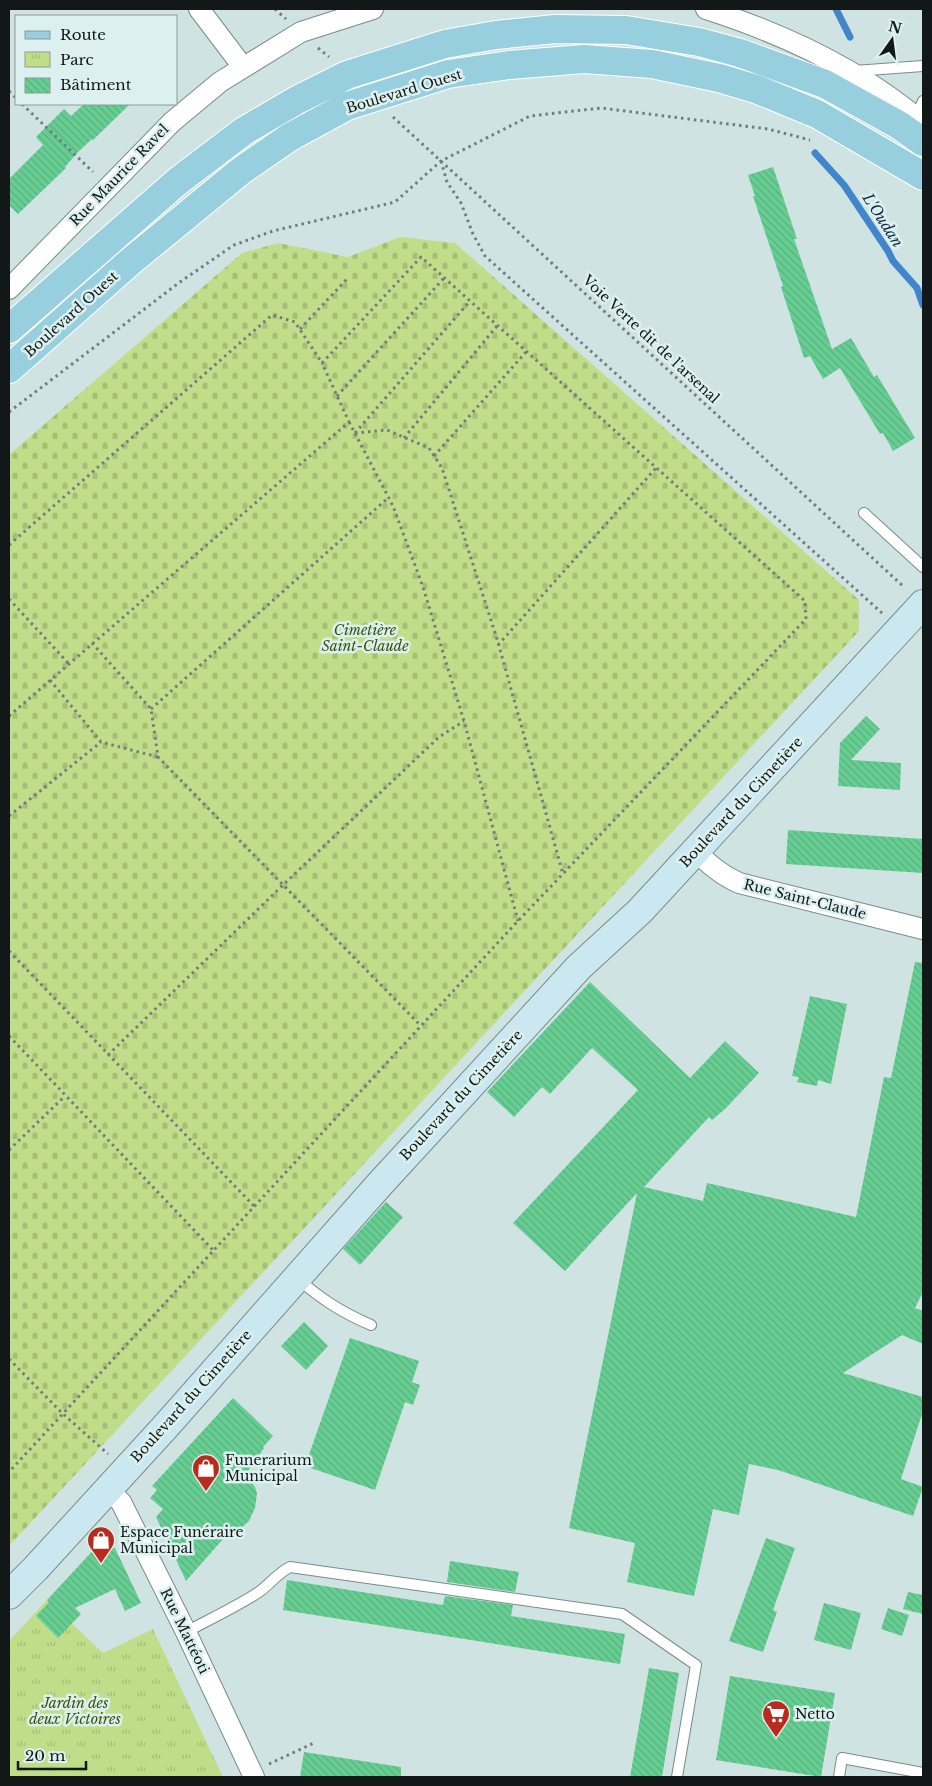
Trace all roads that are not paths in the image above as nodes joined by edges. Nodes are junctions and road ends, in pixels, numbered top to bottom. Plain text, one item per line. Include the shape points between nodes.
1 (199, 9) edge
2 (372, 9) edge
3 (706, 9) edge
4 (923, 66) edge
5 (243, 67) junction
6 (853, 72) junction
7 (921, 121) edge
8 (923, 176) edge
9 (9, 289) edge
10 (9, 329) edge
11 (9, 369) edge
12 (864, 513) dead end
13 (923, 567) edge
14 (914, 596) edge
15 (695, 851) junction
16 (923, 929) edge
17 (296, 1277) junction
18 (371, 1325) dead end
19 (116, 1479) junction
20 (9, 1595) edge
21 (186, 1632) junction
22 (923, 1773) edge
23 (253, 1775) edge
24 (677, 1777) edge
25 (839, 1777) edge

1 - 5 street
2 - 5 street, Rue Maurice Ravel via 301,32
3 - 6 street via 798,44
4 - 6 lane
5 - 9 street, Rue Maurice Ravel via 172,122
6 - 7 street
7 - 10 main road, Boulevard Ouest via 899,126 825,84 740,52 626,30 555,28 445,44 348,74 244,131 178,181
8 - 11 main road, Boulevard Ouest via 817,114 719,78 652,64 584,59 448,74 347,106 290,137 242,170 131,261
12 - 13 lane
14 - 15 street, Boulevard du Cimetière via 900,630
15 - 16 street, Rue Saint-Claude via 711,867 739,883
15 - 17 street, Boulevard du Cimetière via 640,911 579,967
17 - 18 lane via 320,1298
17 - 19 street, Boulevard du Cimetière
19 - 20 street, Boulevard du Cimetière
19 - 21 street, Rue Mattéoti via 121,1502
21 - 23 street, Rue Mattéoti
21 - 24 lane via 250,1598 290,1567 622,1614 696,1665
22 - 25 lane via 842,1758

